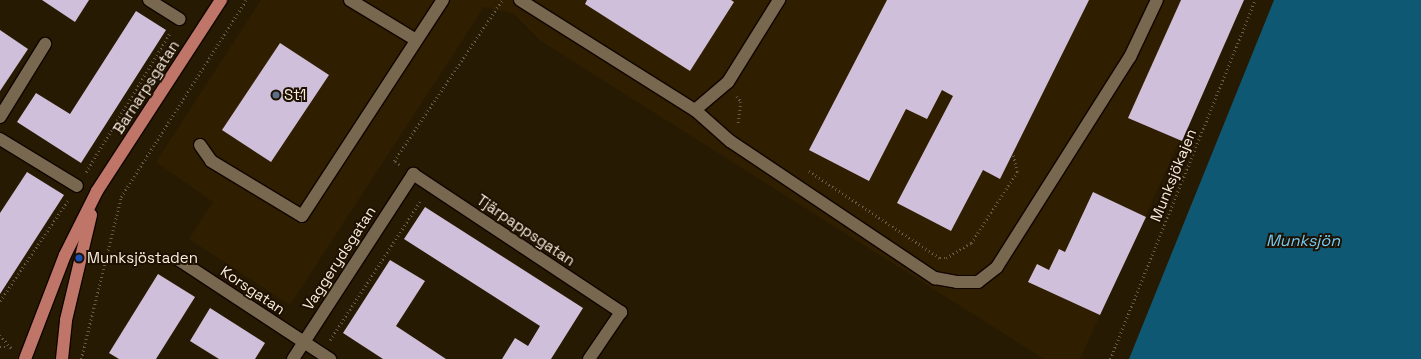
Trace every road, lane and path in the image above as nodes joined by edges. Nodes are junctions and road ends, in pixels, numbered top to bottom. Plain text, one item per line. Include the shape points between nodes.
1 (149, 0) edge
2 (221, 0) edge
3 (246, 0) edge
4 (350, 0) edge
5 (443, 0) edge
6 (502, 0) edge
7 (520, 0) edge
8 (779, 0) edge
9 (1157, 0) edge
10 (1255, 0) edge
11 (179, 19) joint
12 (416, 40) junction
13 (45, 44) dead end
14 (728, 82) junction
15 (695, 110) junction
16 (0, 117) edge
17 (744, 128) dead end
18 (0, 139) edge
19 (200, 145) dead end
20 (1013, 154) dead end
21 (803, 167) dead end
22 (413, 174) junction
23 (77, 186) junction
24 (431, 186) junction
25 (98, 191) junction
26 (179, 260) dead end
27 (0, 301) edge
28 (303, 343) junction
29 (0, 347) edge
30 (7, 347) dead end
31 (326, 356) edge
32 (26, 357) edge
33 (62, 359) edge
34 (81, 359) edge
35 (293, 359) edge
36 (589, 359) edge
37 (1110, 359) edge

1 - 11 street
2 - 25 main road, Barnarpsgatan
3 - 34 path via 121,197
4 - 12 street
5 - 12 street
6 - 22 path via 394,161
7 - 15 street
8 - 14 street
9 - 15 street via 1130,57 1015,242 997,267 978,282 935,278 730,141
10 - 37 path, Munksjökajen
11 - 23 path
12 - 19 street via 302,216 211,161
13 - 16 street
14 - 15 street
14 - 17 path via 741,102 737,124
18 - 23 street
20 - 21 path via 1016,172 971,242 946,258
22 - 24 street, Tjärpappsgatan
22 - 28 street, Vaggerydsgatan
23 - 27 path
24 - 31 path
24 - 36 street, Tjärpappsgatan via 620,312
25 - 32 main road, Barnarpsgatan via 54,282
25 - 33 main road, Barnarpsgatan via 78,266
26 - 28 street, Korsgatan
28 - 31 street, Korsgatan
28 - 35 street, Vaggerydsgatan
29 - 30 path

